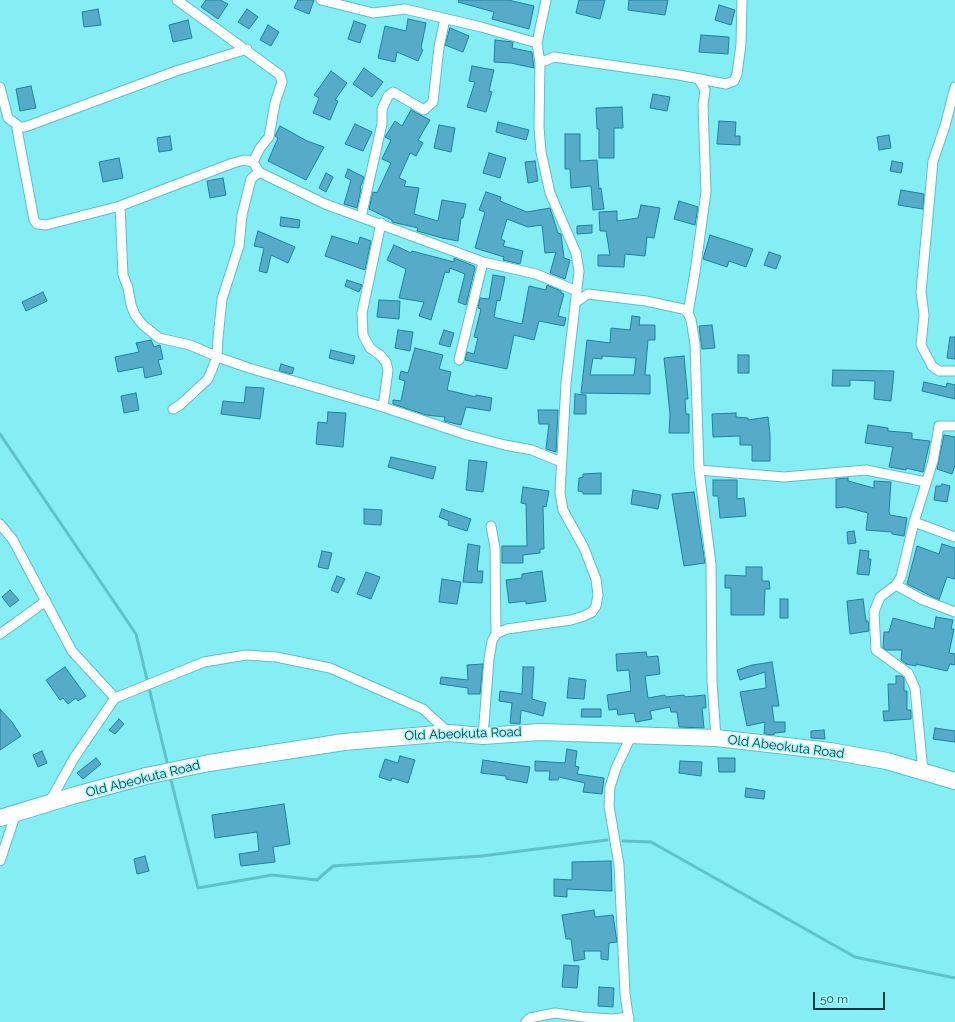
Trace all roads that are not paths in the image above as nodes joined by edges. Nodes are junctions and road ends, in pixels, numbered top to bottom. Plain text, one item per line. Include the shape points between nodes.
1 (177, 0) edge
2 (321, 0) edge
3 (409, 0) edge
4 (546, 0) edge
5 (742, 0) edge
6 (405, 9) junction
7 (445, 19) junction
8 (537, 43) junction
9 (247, 49) junction
10 (540, 63) junction
11 (699, 80) junction
12 (714, 82) junction
13 (0, 87) edge
14 (955, 87) edge
15 (705, 90) junction
16 (21, 128) junction
17 (254, 162) junction
18 (259, 172) junction
19 (120, 206) junction
20 (362, 217) junction
21 (381, 223) junction
22 (483, 262) junction
23 (577, 291) junction
24 (576, 302) junction
25 (688, 313) junction
26 (218, 357) junction
27 (459, 360) dead end
28 (955, 371) edge
29 (383, 407) junction
30 (173, 409) dead end
31 (955, 426) edge
32 (561, 462) junction
33 (699, 470) junction
34 (926, 482) junction
35 (914, 522) junction
36 (0, 524) edge
37 (491, 526) dead end
38 (955, 537) edge
39 (896, 585) junction
40 (46, 601) junction
41 (955, 612) edge
42 (0, 634) edge
43 (496, 634) junction
44 (114, 698) junction
45 (449, 733) junction
46 (632, 734) junction
47 (483, 736) junction
48 (716, 738) junction
49 (923, 772) junction
50 (955, 781) edge
51 (49, 803) junction
52 (16, 813) junction
53 (0, 818) edge
54 (0, 861) edge
55 (629, 1020) edge
56 (526, 1022) edge

1 - 9 street
2 - 6 street via 373,13
3 - 6 street
4 - 8 street
5 - 12 street via 737,74 734,81 726,84
6 - 7 street
7 - 8 street
7 - 20 street via 433,102 424,110 394,92 388,96 382,109 382,124
8 - 10 street
9 - 16 street via 176,71
9 - 17 street via 280,75 282,82 269,137
10 - 11 street via 554,57
10 - 23 street via 541,152 550,193 576,253 579,271
11 - 12 street
11 - 15 street
12 - 15 street
13 - 16 street via 8,118
14 - 28 street via 933,161 921,292 924,315 921,345 932,366 939,371
15 - 25 street via 706,192
16 - 19 street via 34,220 37,224 46,225
17 - 18 street
17 - 19 street via 244,160 233,163
18 - 20 street via 325,204
18 - 26 street via 251,179 242,215 239,246 222,299
19 - 26 street via 123,275 135,315 159,338 190,345
20 - 21 street
21 - 22 street
21 - 29 street via 362,313 363,335 370,348 386,362 388,370
22 - 23 street via 536,274
22 - 27 street
23 - 24 street
24 - 25 street via 588,294 674,306
24 - 32 street via 566,383
25 - 33 street via 694,330 695,344
26 - 29 street
26 - 30 street via 208,379
29 - 32 street via 453,431 532,450
31 - 34 street via 939,426 933,461
32 - 43 street via 560,493 563,510 584,548 596,579 596,606 592,612 571,620 507,629
33 - 34 street via 784,477 866,470
33 - 48 street via 712,564 712,680
34 - 35 street
35 - 38 street
35 - 39 street via 901,577
36 - 40 street via 12,540
37 - 43 street via 495,548
39 - 41 street via 921,599
39 - 49 street via 880,597 874,612 876,650 908,673 915,688
40 - 42 street
40 - 44 street via 72,651
43 - 47 street via 489,659
44 - 45 street via 204,662 246,655 276,657 330,668 423,709
44 - 51 street via 74,758
45 - 47 highway, Old Abeokuta Road
45 - 51 highway, Old Abeokuta Road via 344,742 209,763 146,776
46 - 47 highway, Old Abeokuta Road via 540,732
46 - 48 highway, Old Abeokuta Road
46 - 55 street via 616,768 610,787 609,806 619,865 625,994
48 - 49 highway, Old Abeokuta Road via 830,751 887,761
49 - 50 highway, Old Abeokuta Road
51 - 52 highway, Old Abeokuta Road
52 - 53 highway, Old Abeokuta Road
52 - 54 street
55 - 56 street via 555,1013 530,1018

